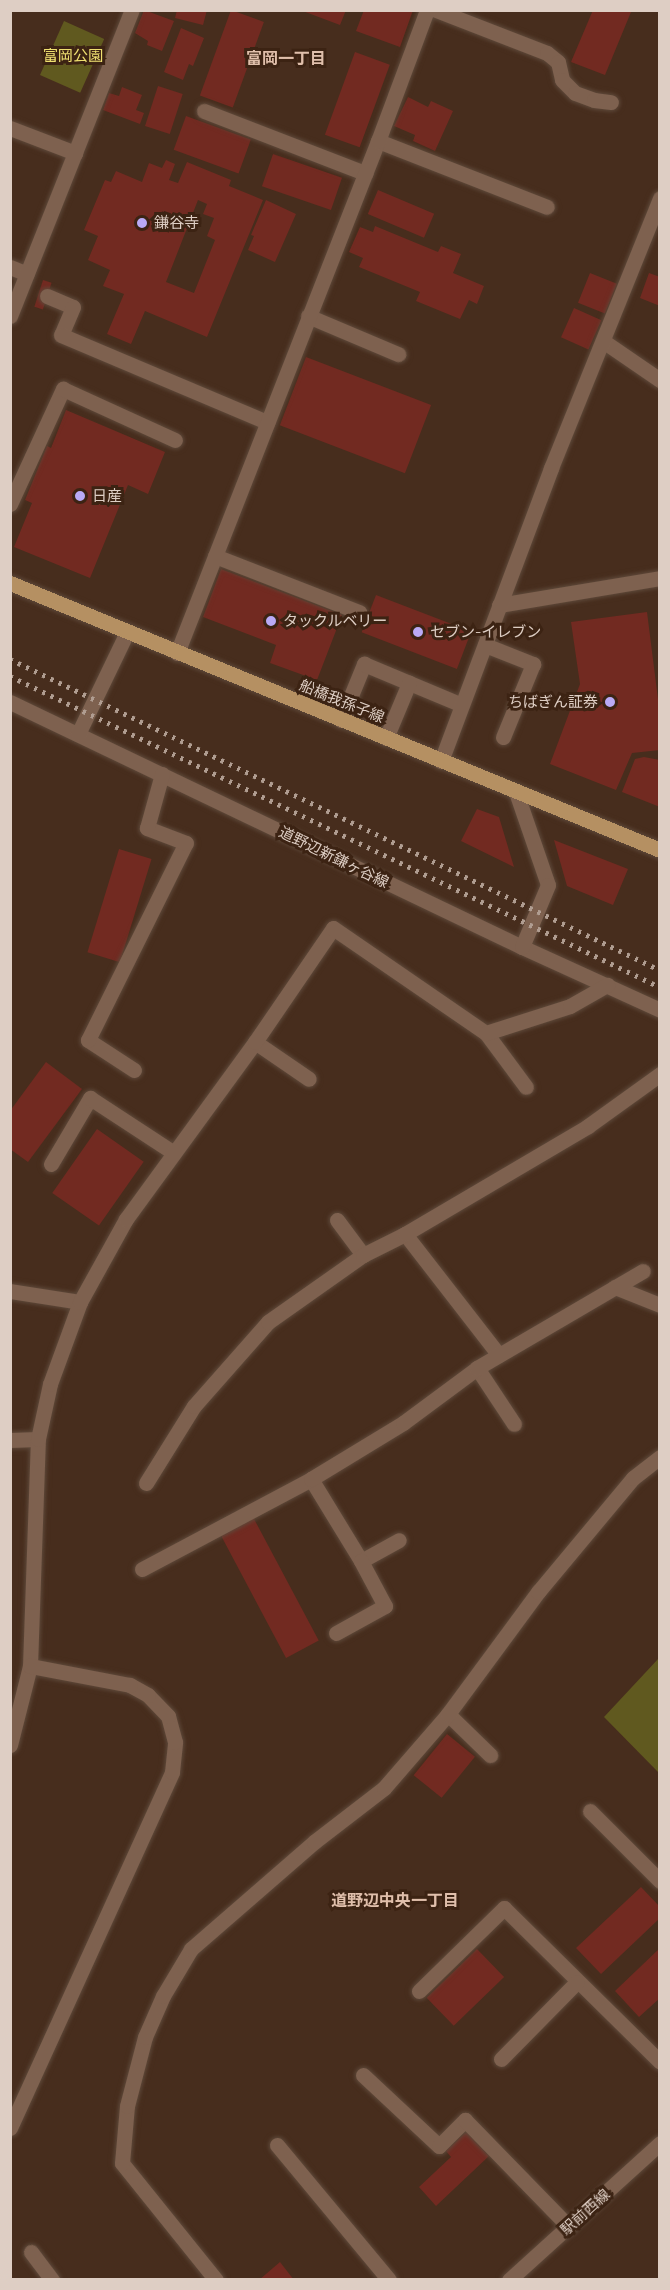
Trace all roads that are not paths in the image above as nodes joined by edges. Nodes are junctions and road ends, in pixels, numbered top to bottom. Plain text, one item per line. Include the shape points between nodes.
1 (132, 10) edge
2 (427, 10) edge
3 (436, 10) edge
4 (611, 102) dead end
5 (204, 111) dead end
6 (10, 128) edge
7 (378, 141) junction
8 (75, 153) junction
9 (365, 173) junction
10 (660, 198) edge
11 (547, 207) dead end
12 (10, 267) edge
13 (25, 280) junction
14 (10, 316) edge
15 (308, 316) junction
16 (603, 340) junction
17 (398, 354) dead end
18 (660, 380) edge
19 (267, 422) junction
20 (175, 440) dead end
21 (10, 504) edge
22 (215, 556) junction
23 (660, 578) edge
24 (10, 584) edge
25 (499, 606) junction
26 (359, 612) dead end
27 (127, 632) junction
28 (485, 645) junction
29 (177, 653) junction
30 (410, 683) junction
31 (10, 702) edge
32 (462, 705) junction
33 (340, 720) junction
34 (78, 734) junction
35 (503, 737) dead end
36 (386, 738) junction
37 (441, 761) junction
38 (162, 774) junction
39 (516, 792) junction
40 (660, 850) edge
41 (522, 947) junction
42 (607, 985) junction
43 (660, 1010) edge
44 (486, 1033) junction
45 (255, 1042) junction
46 (134, 1070) dead end
47 (660, 1074) edge
48 (309, 1079) dead end
49 (526, 1087) dead end
50 (174, 1153) junction
51 (51, 1164) dead end
52 (337, 1220) dead end
53 (405, 1234) junction
54 (363, 1256) junction
55 (643, 1271) dead end
56 (615, 1287) junction
57 (10, 1290) edge
58 (80, 1302) junction
59 (660, 1305) edge
60 (499, 1354) junction
61 (477, 1368) junction
62 (514, 1424) dead end
63 (38, 1439) junction
64 (10, 1440) edge
65 (660, 1457) edge
66 (311, 1479) junction
67 (146, 1484) dead end
68 (399, 1540) dead end
69 (361, 1561) junction
70 (142, 1569) dead end
71 (336, 1633) dead end
72 (30, 1666) junction
73 (448, 1714) junction
74 (10, 1744) edge
75 (490, 1755) dead end
76 (590, 1811) dead end
77 (660, 1881) edge
78 (578, 1982) junction
79 (419, 1991) dead end
80 (501, 2059) dead end
81 (660, 2062) edge
82 (363, 2075) dead end
83 (10, 2128) edge
84 (660, 2143) edge
85 (277, 2145) dead end
86 (569, 2227) junction
87 (30, 2252) dead end
88 (52, 2280) edge
89 (216, 2280) edge
90 (389, 2280) edge
91 (509, 2280) edge

1 - 8 street
2 - 7 street
3 - 4 street via 547,53 558,62 562,80 575,93
5 - 9 street
6 - 8 street
7 - 9 street
7 - 11 street
8 - 13 street
9 - 15 street
10 - 16 street
12 - 13 street
13 - 14 street
13 - 19 street via 43,294 72,307 61,335
15 - 17 street
15 - 19 street
16 - 18 street
16 - 25 street
19 - 22 street
20 - 21 street via 63,389
22 - 26 street
22 - 29 street
23 - 25 street
24 - 27 main road, 船橋我孫子線
25 - 28 street
27 - 29 main road, 船橋我孫子線
27 - 34 street
28 - 32 street
28 - 35 street via 533,664
29 - 33 main road, 船橋我孫子線
30 - 32 street
30 - 33 street via 364,664
30 - 36 street
31 - 34 street, 道野辺新鎌ヶ谷線
32 - 37 street
33 - 36 main road, 船橋我孫子線
34 - 38 street, 道野辺新鎌ヶ谷線
36 - 37 main road, 船橋我孫子線
37 - 39 main road, 船橋我孫子線
38 - 41 street, 道野辺新鎌ヶ谷線
38 - 46 street via 147,828 186,843 88,1040
39 - 40 main road, 船橋我孫子線
39 - 41 street via 548,885
41 - 42 street, 道野辺新鎌ヶ谷線
42 - 43 street, 道野辺新鎌ヶ谷線
42 - 44 street via 570,1006
44 - 45 street via 333,928
44 - 49 street
45 - 48 street
45 - 50 street
47 - 53 street via 588,1126
50 - 51 street via 90,1098
50 - 58 street via 126,1219
52 - 54 street
53 - 54 street
53 - 60 street
54 - 67 street via 268,1322 194,1406
55 - 56 street
56 - 59 street
56 - 60 street
57 - 58 street
58 - 63 street via 50,1384
60 - 61 street
61 - 62 street
61 - 66 street via 403,1423
63 - 64 street
63 - 72 street
65 - 73 street via 633,1478 538,1592
66 - 69 street
66 - 70 street
68 - 69 street
69 - 71 street via 385,1606
72 - 74 street
72 - 83 street via 130,1685 148,1695 168,1716 175,1742 172,1772
73 - 75 street
73 - 89 street via 384,1788 314,1842 191,1949 163,1996 145,2037 127,2106 122,2163
76 - 77 street
78 - 79 street via 504,1908
78 - 80 street
78 - 81 street
82 - 86 street via 439,2146 465,2120
84 - 86 street, 駅前西線
85 - 90 street
86 - 91 street, 駅前西線
87 - 88 street

